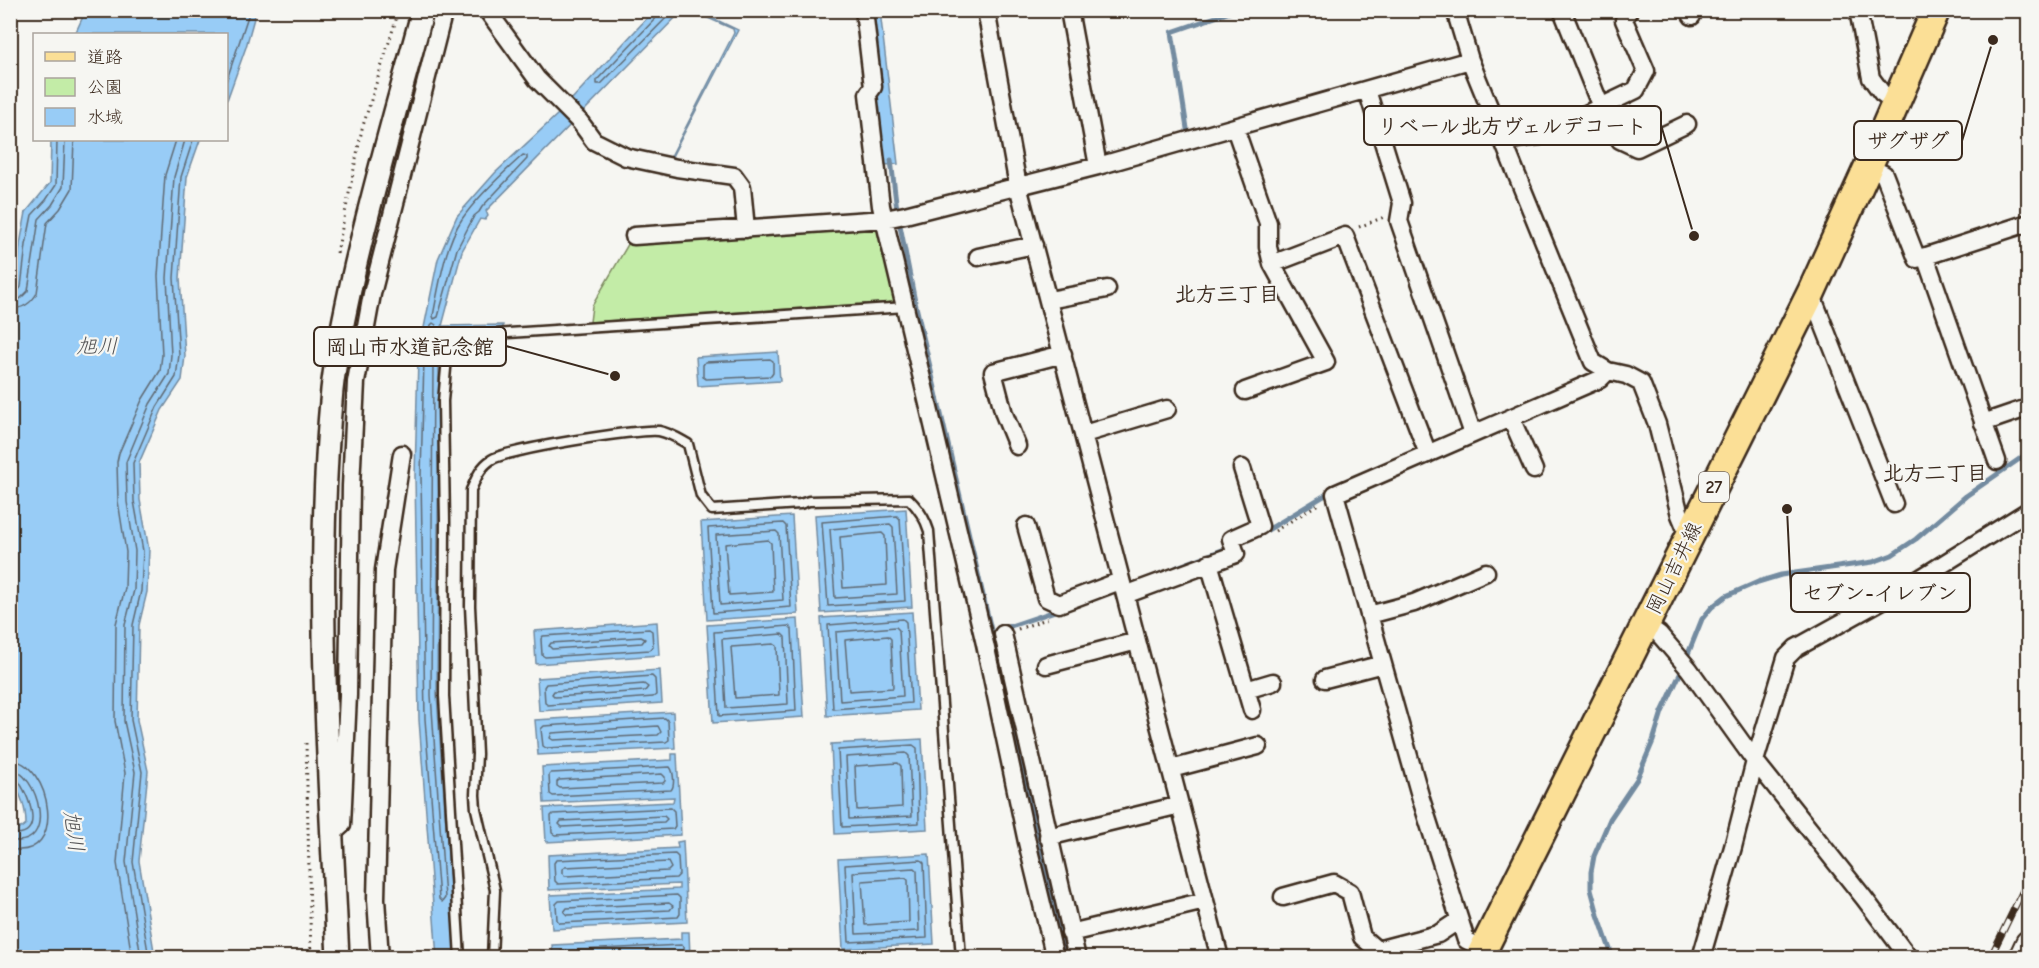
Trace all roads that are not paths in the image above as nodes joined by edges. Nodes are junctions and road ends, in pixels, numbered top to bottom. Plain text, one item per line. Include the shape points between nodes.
1 (423, 10) edge
2 (444, 10) edge
3 (487, 10) edge
4 (864, 10) edge
5 (986, 10) edge
6 (1069, 10) edge
7 (1455, 10) edge
8 (1562, 10) edge
9 (1858, 10) edge
10 (1936, 10) edge
11 (1624, 14) edge
12 (1470, 60) junction
13 (1367, 90) junction
14 (1896, 103) junction
15 (1601, 107) junction
16 (1688, 124) dead end
17 (1235, 128) junction
18 (1502, 141) junction
19 (1097, 161) junction
20 (1868, 167) junction
21 (1017, 181) junction
22 (894, 217) junction
23 (2028, 223) edge
24 (746, 230) junction
25 (633, 236) dead end
26 (1034, 245) junction
27 (1925, 256) junction
28 (978, 257) dead end
29 (1272, 264) junction
30 (1107, 289) dead end
31 (1811, 293) junction
32 (1049, 300) junction
33 (906, 307) junction
34 (1063, 354) junction
35 (1608, 371) junction
36 (1245, 391) dead end
37 (1167, 409) dead end
38 (2021, 410) dead end
39 (1511, 418) junction
40 (1983, 423) junction
41 (1471, 430) junction
42 (1084, 434) junction
43 (1017, 446) dead end
44 (1426, 450) junction
45 (402, 454) dead end
46 (1997, 461) dead end
47 (1242, 468) dead end
48 (1534, 470) dead end
49 (1894, 504) dead end
50 (2028, 511) edge
51 (1026, 526) dead end
52 (1690, 533) junction
53 (1209, 563) junction
54 (1486, 572) dead end
55 (1122, 588) junction
56 (1369, 615) junction
57 (1646, 625) junction
58 (1003, 634) dead end
59 (1137, 641) junction
60 (1046, 664) dead end
61 (1383, 664) junction
62 (1325, 680) dead end
63 (1003, 682) junction
64 (1273, 682) dead end
65 (1246, 690) junction
66 (1252, 710) dead end
67 (1258, 746) dead end
68 (1755, 761) junction
69 (1171, 769) junction
70 (1180, 805) junction
71 (332, 834) junction
72 (1048, 837) junction
73 (1283, 897) dead end
74 (1205, 901) junction
75 (1459, 920) junction
76 (1070, 933) junction
77 (2028, 943) edge
78 (1481, 953) edge
79 (338, 957) edge
80 (380, 957) edge
81 (460, 957) edge
82 (492, 957) edge
83 (961, 957) edge
84 (1055, 957) edge
85 (1077, 957) edge
86 (1220, 957) edge
87 (1701, 957) edge
88 (1909, 957) edge
89 (2021, 957) edge

1 - 71 street via 362,238 332,388 322,613
2 - 71 street via 372,294 356,381 342,825
3 - 24 street via 537,79 594,141 626,157 734,176 742,187
4 - 22 street via 873,87 868,94 881,206
5 - 21 street
6 - 19 street
7 - 12 street
8 - 15 street
9 - 14 street via 1871,78
10 - 14 main road, 岡山吉井線 / 27
11 - 15 street via 1646,71 1636,90
12 - 13 street
12 - 18 street
13 - 17 street
13 - 41 street via 1402,203 1399,221
14 - 20 main road, 岡山吉井線 / 27
15 - 16 street via 1620,140 1637,148
15 - 18 street via 1540,136
17 - 19 street
17 - 29 street via 1268,224
18 - 35 street via 1593,362
19 - 21 street
20 - 27 street via 1884,174 1917,259
20 - 31 main road, 岡山吉井線 / 27
21 - 22 street
21 - 26 street
22 - 24 street
22 - 33 street
23 - 27 street
24 - 25 street
26 - 28 street
26 - 32 street
27 - 40 street
29 - 36 street via 1326,362
29 - 44 street via 1345,236
30 - 32 street
31 - 49 street
31 - 52 main road, 岡山吉井線 / 27
32 - 34 street
33 - 63 street
33 - 81 lane via 449,337 443,401 444,696
34 - 42 street
34 - 43 street via 993,372
35 - 39 street via 1600,379
35 - 52 street via 1641,383 1660,434 1680,515
37 - 42 street
38 - 40 street
39 - 41 street
39 - 48 street
40 - 46 street
41 - 44 street
42 - 55 street
44 - 56 street via 1335,495
45 - 80 street via 384,570 376,899
47 - 53 street via 1260,526 1231,539 1236,554
50 - 68 street via 1908,586 1796,648 1782,667
51 - 55 street via 1047,598 1059,604
52 - 57 main road, 岡山吉井線 / 27
53 - 55 street
53 - 65 street
54 - 56 street via 1414,603
55 - 59 street
56 - 61 street
57 - 68 street via 1659,634 1684,664
57 - 78 main road, 岡山吉井線 / 27
58 - 63 street
59 - 60 street
59 - 69 street
61 - 62 street
61 - 75 street
63 - 72 street
63 - 84 street via 1027,842
64 - 65 street
65 - 66 street
67 - 69 street
68 - 87 street
68 - 88 street
69 - 70 street
70 - 72 street
70 - 74 street
71 - 79 street
72 - 76 street
73 - 75 street via 1334,883 1350,892 1362,937 1377,950 1438,934
74 - 76 street
74 - 86 street
75 - 78 street via 1466,940
76 - 85 street
77 - 89 main road
82 - 83 lane via 495,890 475,795 471,490 477,475 492,458 572,441 657,431 688,444 701,496 712,510 808,501 909,500 922,514 929,531

